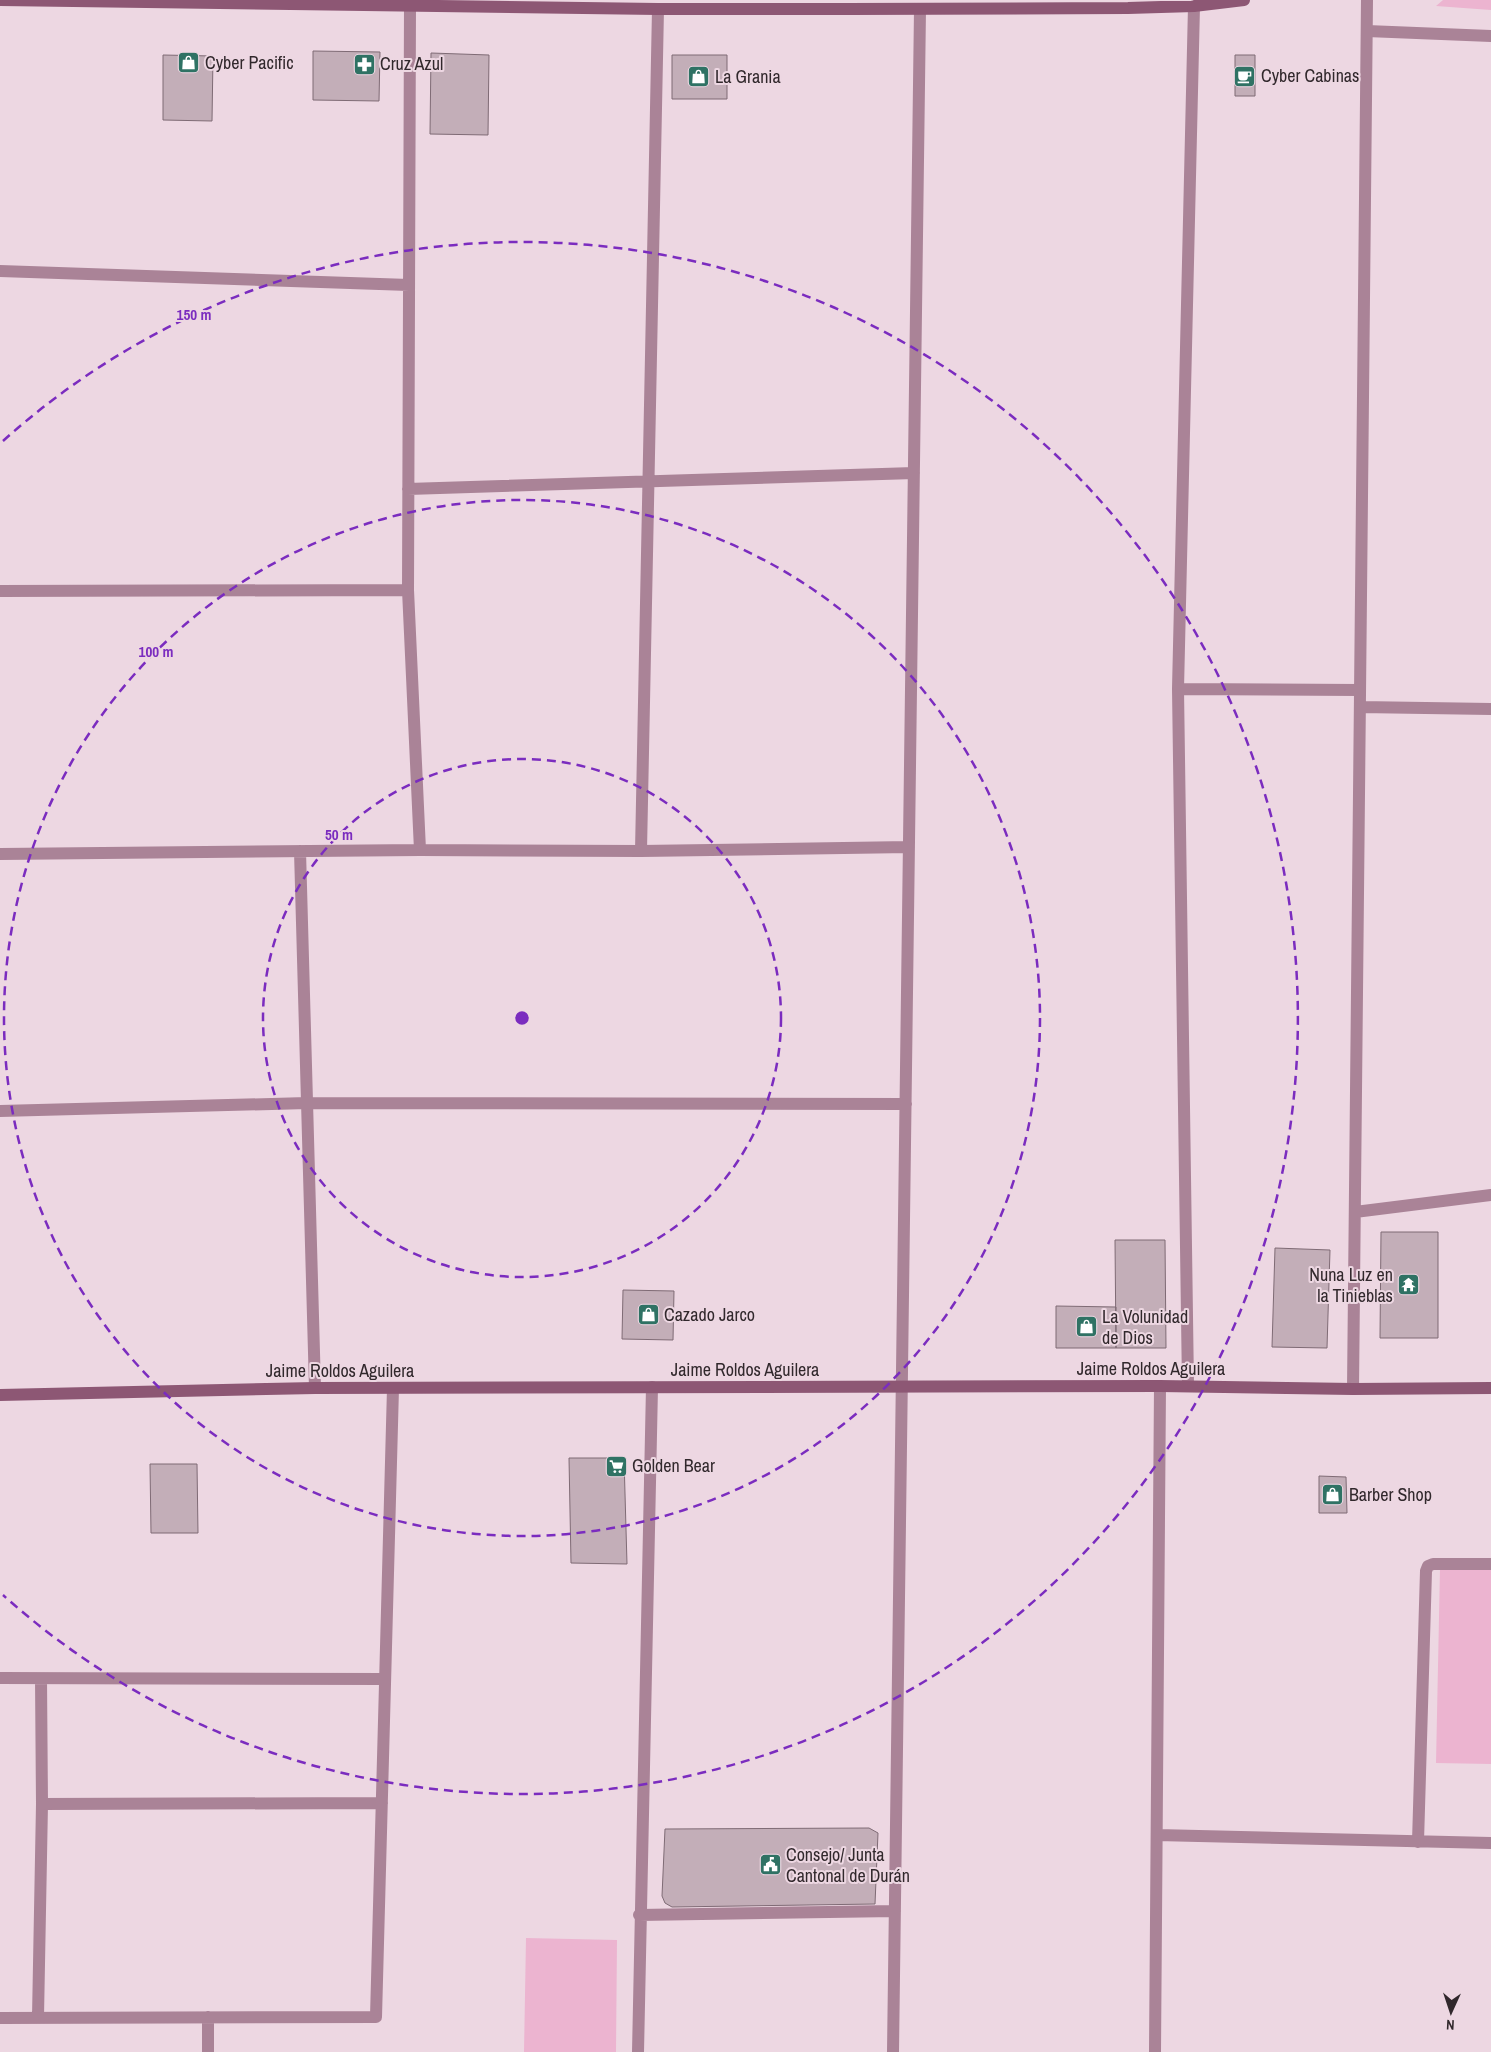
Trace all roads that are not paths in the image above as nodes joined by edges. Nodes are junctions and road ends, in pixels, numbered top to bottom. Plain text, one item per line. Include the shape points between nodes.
1 (0, 0) edge
2 (14, 0) edge
3 (1244, 0) edge
4 (1367, 0) edge
5 (293, 2) edge
6 (602, 4) edge
7 (848, 4) edge
8 (1128, 4) edge
9 (410, 5) junction
10 (1194, 6) junction
11 (658, 9) junction
12 (920, 9) junction
13 (1367, 31) junction
14 (1491, 36) edge
15 (0, 271) edge
16 (409, 285) junction
17 (914, 473) junction
18 (648, 482) junction
19 (408, 489) junction
20 (408, 590) junction
21 (0, 591) edge
22 (1178, 689) junction
23 (1360, 690) junction
24 (1360, 707) junction
25 (1491, 709) edge
26 (909, 847) junction
27 (420, 850) junction
28 (300, 851) junction
29 (641, 852) junction
30 (0, 854) edge
31 (307, 1103) junction
32 (906, 1104) junction
33 (0, 1112) edge
34 (1491, 1195) edge
35 (1355, 1212) junction
36 (1160, 1386) junction
37 (1188, 1386) junction
38 (652, 1387) junction
39 (902, 1387) junction
40 (315, 1388) junction
41 (393, 1388) junction
42 (1491, 1388) edge
43 (1353, 1389) junction
44 (0, 1395) edge
45 (1491, 1564) edge
46 (0, 1678) edge
47 (41, 1679) junction
48 (385, 1680) junction
49 (382, 1802) junction
50 (42, 1804) junction
51 (1157, 1835) junction
52 (1418, 1842) junction
53 (1491, 1843) edge
54 (895, 1911) junction
55 (640, 1915) junction
56 (38, 2017) junction
57 (208, 2017) junction
58 (0, 2018) edge
59 (208, 2052) edge
60 (638, 2052) edge
61 (893, 2052) edge
62 (1155, 2052) edge

1 - 2 street
2 - 5 street
3 - 10 street
4 - 13 street
5 - 9 street
6 - 9 street
6 - 11 street
7 - 11 street
7 - 12 street
8 - 10 street
8 - 12 street
9 - 16 street
10 - 22 street
11 - 18 street
12 - 17 street
13 - 14 street
13 - 23 street
15 - 16 street
16 - 19 street
17 - 18 street
17 - 26 street
18 - 19 street
18 - 29 street
19 - 20 street
20 - 21 street
20 - 27 street
22 - 23 street
22 - 37 street
23 - 24 street
24 - 25 street
24 - 35 street
26 - 29 street
26 - 32 street
27 - 28 street
27 - 29 street
28 - 30 street
28 - 31 street
31 - 32 street
31 - 33 street
31 - 40 street
32 - 39 street
34 - 35 street
35 - 43 street
36 - 37 street, Jaime Roldos Aguilera
36 - 39 street, Jaime Roldos Aguilera
36 - 51 street
37 - 43 street, Jaime Roldos Aguilera
38 - 39 street, Jaime Roldos Aguilera
38 - 41 street, Jaime Roldos Aguilera
38 - 55 street
39 - 54 street
40 - 41 street, Jaime Roldos Aguilera
40 - 44 street, Jaime Roldos Aguilera
41 - 48 street
42 - 43 street, Jaime Roldos Aguilera
45 - 52 street via 1433,1564 1426,1571
46 - 47 street
47 - 48 street
47 - 50 street
48 - 49 street
49 - 50 street
49 - 57 street via 376,2017
50 - 56 street
51 - 52 street
51 - 62 street
52 - 53 street
54 - 55 street
54 - 61 street
55 - 60 street
56 - 57 street
56 - 58 street
57 - 59 street

